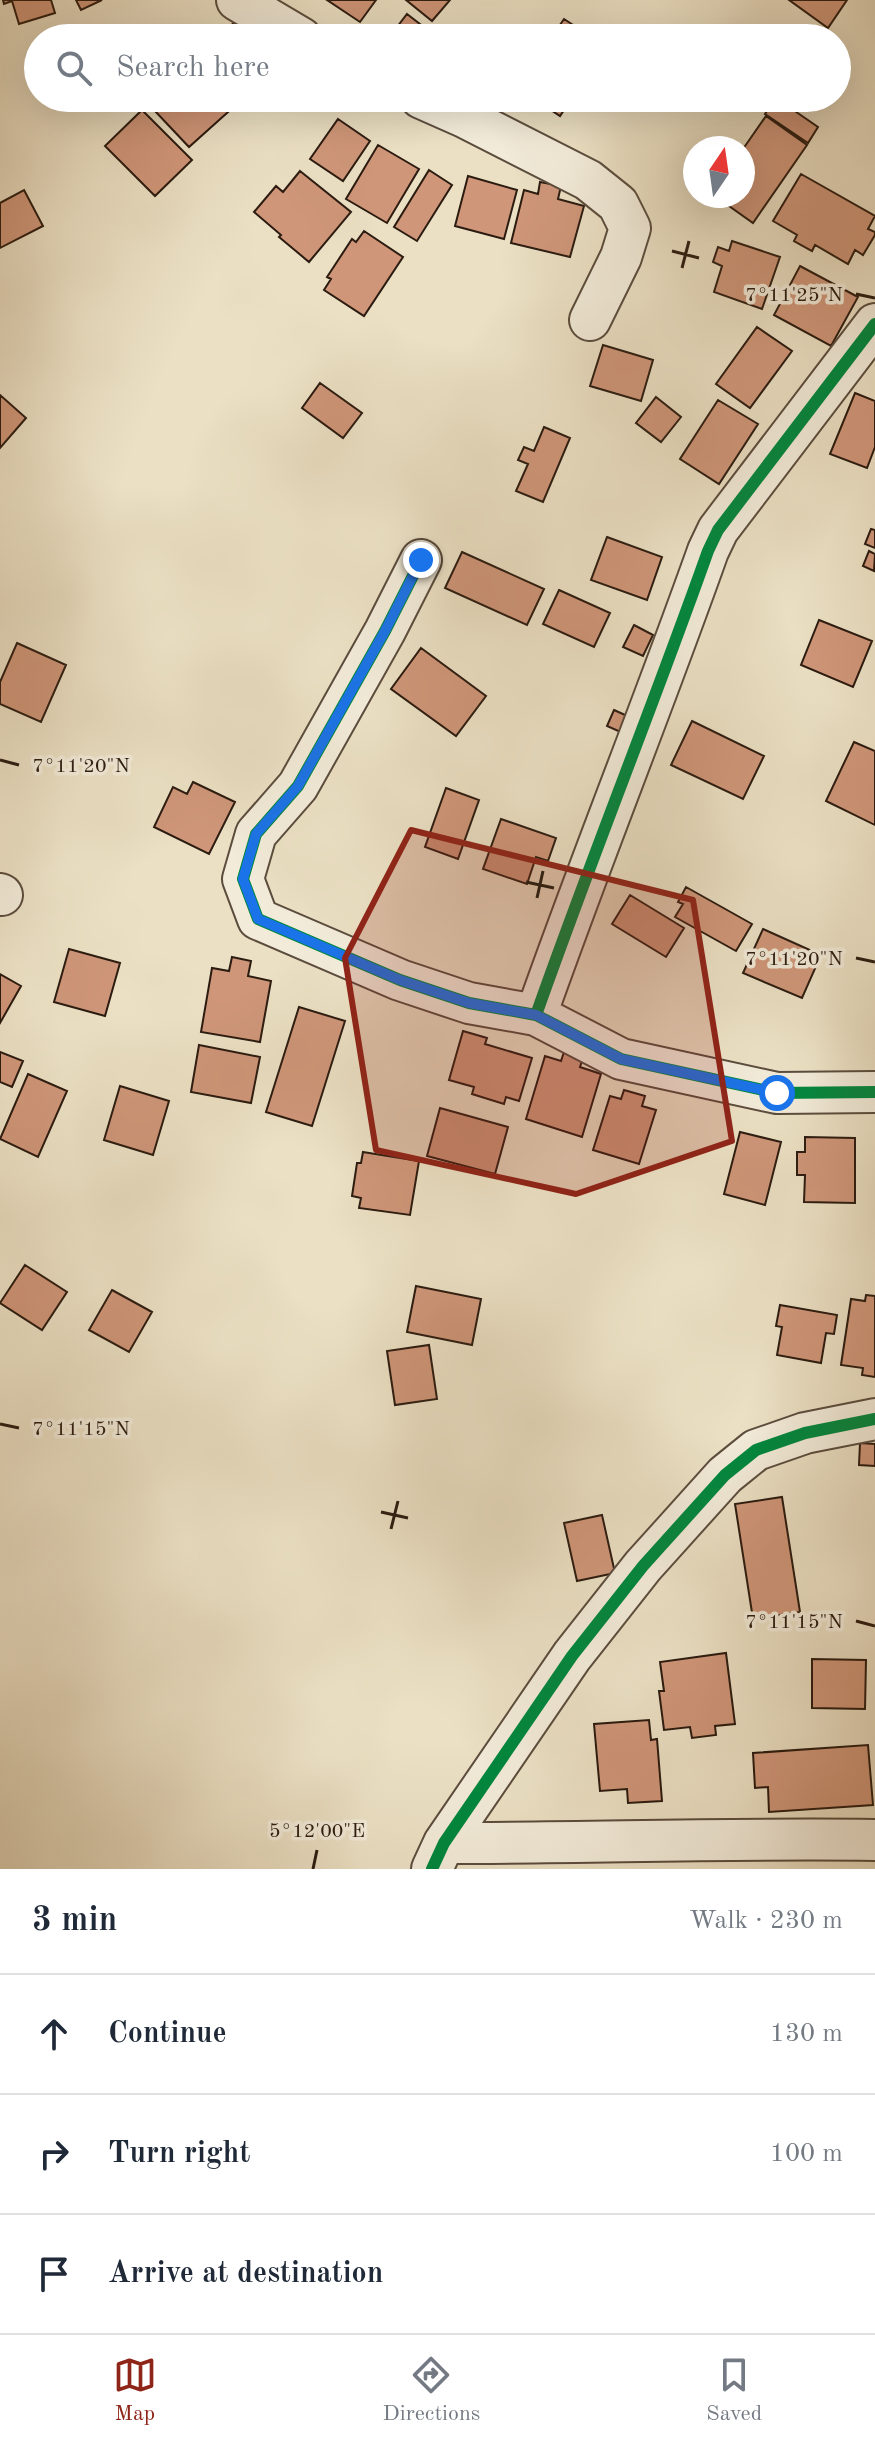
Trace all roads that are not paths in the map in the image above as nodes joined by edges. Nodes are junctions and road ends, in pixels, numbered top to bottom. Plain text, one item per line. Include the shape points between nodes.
1 (237, 0) edge
2 (277, 24) edge
3 (453, 112) edge
4 (590, 320) dead end
5 (875, 324) edge
6 (421, 560) dead end
7 (536, 1015) junction
8 (875, 1092) edge
9 (875, 1419) edge
10 (875, 1840) edge
11 (438, 1856) edge

1 - 2 street
3 - 4 street via 588,180 618,204 630,228
5 - 7 street via 718,530
6 - 7 street via 298,786 256,834 243,879 258,919 400,980 469,1003
7 - 8 street via 621,1059 777,1093
9 - 11 street via 805,1433 756,1450 725,1475 572,1656
10 - 11 street via 651,1842

